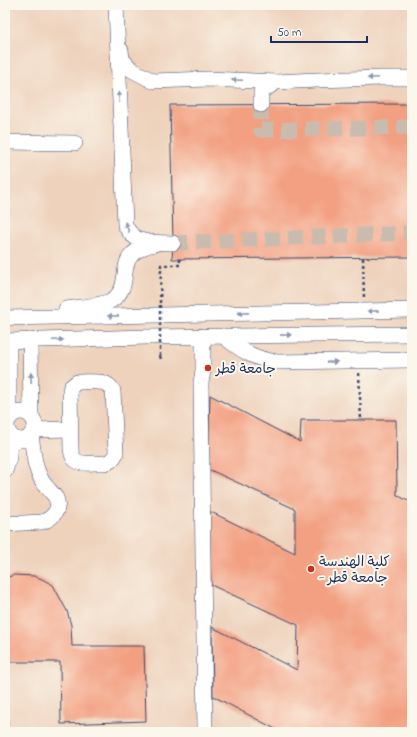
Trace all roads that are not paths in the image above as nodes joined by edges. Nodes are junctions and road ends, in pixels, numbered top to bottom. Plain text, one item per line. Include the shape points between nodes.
1 (116, 12) edge
2 (412, 78) edge
3 (276, 82) junction
4 (261, 105) tunnel mouth
5 (5, 142) edge
6 (75, 143) dead end
7 (154, 310) junction
8 (412, 310) edge
9 (86, 316) junction
10 (44, 317) junction
11 (5, 318) edge
12 (412, 334) edge
13 (199, 336) junction
14 (223, 336) junction
15 (147, 337) junction
16 (86, 339) junction
17 (30, 340) junction
18 (7, 341) edge
19 (412, 360) edge
20 (70, 424) junction
21 (33, 425) junction
22 (7, 426) edge
23 (5, 471) edge
24 (5, 524) edge
25 (205, 732) edge

3 -> 1 street via 208,79 153,81 132,70 122,59 120,27
10 -> 1 street via 64,310 102,304 113,299 124,284 126,264 133,253 145,246 166,243 147,242 133,237 125,225
2 -> 3 street
3 - 4 street via 261,92
5 - 6 street
8 -> 7 street
7 -> 9 street
7 - 15 street via 144,324
9 - 10 street
9 - 16 street
10 - 11 street
14 -> 12 street
13 - 14 street
13 - 15 street
13 - 25 street via 195,364 201,383
14 -> 19 street via 252,356 268,361
15 - 16 street
17 -> 16 street
17 - 18 street
21 -> 17 street
18 - 22 street
20 - 20 street via 71,452 77,462 104,463 114,457 114,394 110,386 103,382 74,384 70,390
20 - 21 street
21 - 22 street via 27,413 23,412 13,414
21 - 22 street via 28,438 23,439 14,438
21 - 24 street via 35,464 41,479 56,499 57,508 52,517 42,522
22 - 23 street via 9,458

